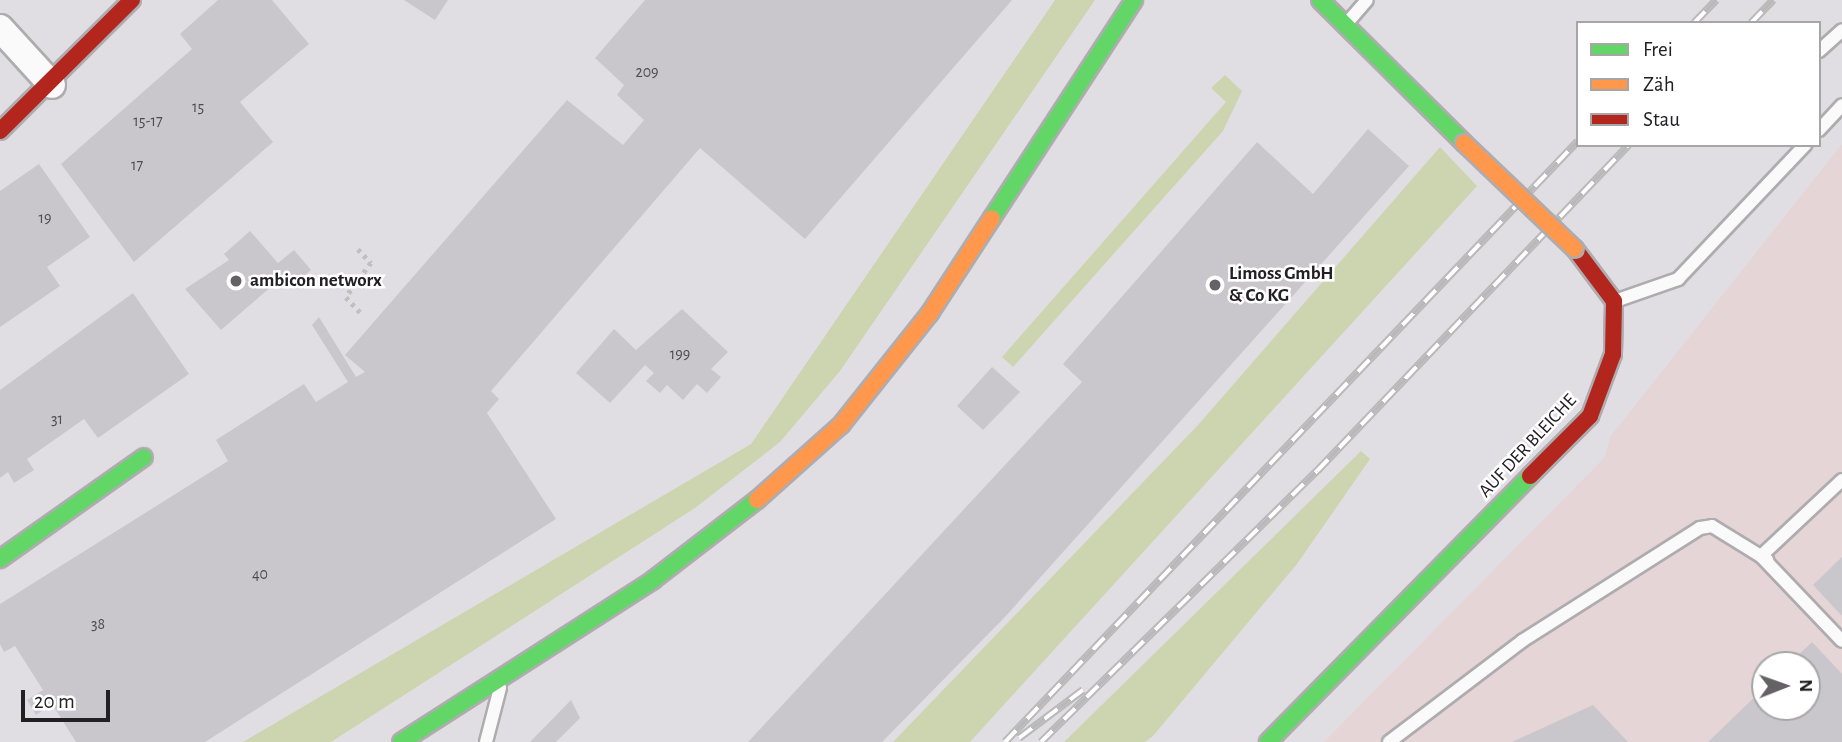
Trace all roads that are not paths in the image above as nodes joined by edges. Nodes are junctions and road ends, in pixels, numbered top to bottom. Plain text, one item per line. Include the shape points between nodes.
1 (132, 0) edge
2 (1134, 0) edge
3 (1320, 0) edge
4 (1367, 0) edge
5 (1345, 25) junction
6 (0, 28) edge
7 (1842, 30) edge
8 (1821, 49) edge
9 (52, 85) junction
10 (1842, 105) edge
11 (1821, 128) edge
12 (0, 131) edge
13 (1803, 147) edge
14 (1614, 301) junction
15 (144, 457) dead end
16 (1842, 480) edge
17 (1764, 558) junction
18 (0, 559) edge
19 (1842, 641) edge
20 (504, 676) junction
21 (1282, 726) junction
22 (401, 742) edge
23 (486, 742) edge
24 (1268, 742) edge
25 (1299, 742) edge
26 (1389, 742) edge

1 - 9 street
2 - 20 street via 930,313 841,425 732,521
3 - 5 street
4 - 5 lane
5 - 14 street, bridge via 1575,249
6 - 9 street
7 - 8 lane
9 - 12 street
10 - 11 lane
13 - 14 lane via 1678,279
14 - 21 street, AUF DER BLEICHE via 1613,354 1590,415
15 - 18 street
16 - 17 lane
17 - 19 lane
17 - 26 lane via 1712,526 1700,528 1522,641
20 - 22 street
20 - 23 lane
21 - 24 street, AUF DER BLEICHE
21 - 25 lane

